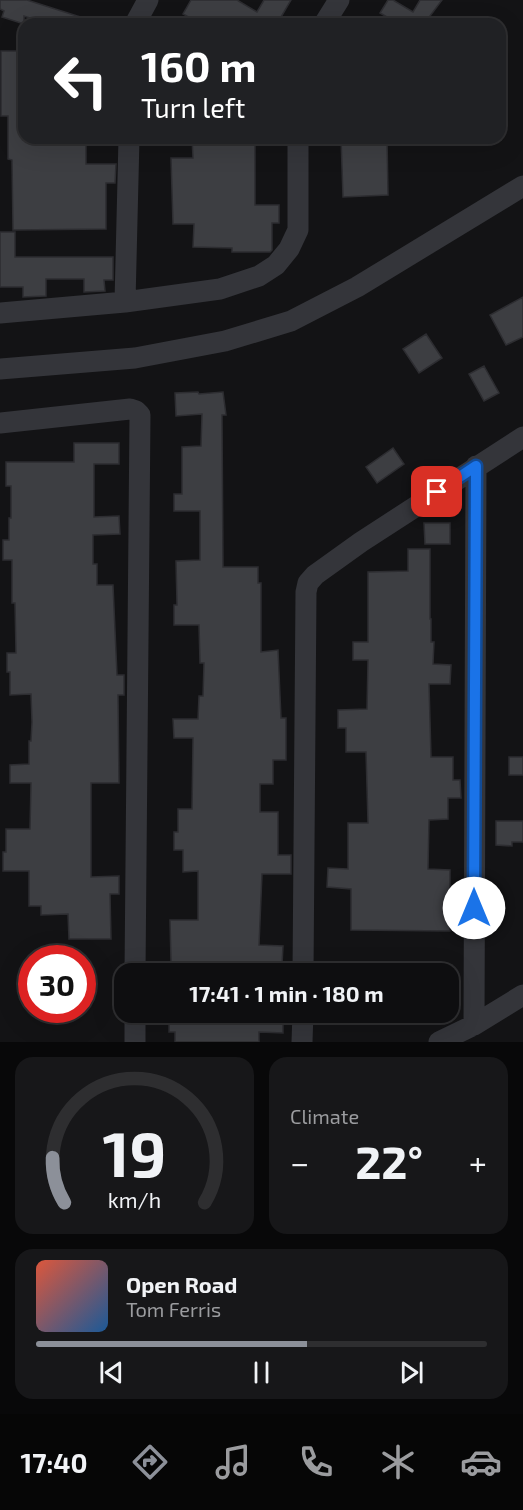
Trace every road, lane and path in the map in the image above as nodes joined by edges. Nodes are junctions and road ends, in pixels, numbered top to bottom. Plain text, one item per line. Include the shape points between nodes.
1 (148, 0) edge
2 (339, 0) edge
3 (138, 18) edge
4 (328, 18) edge
5 (129, 144) edge
6 (298, 144) edge
7 (523, 186) edge
8 (125, 302) junction
9 (0, 313) edge
10 (0, 369) edge
11 (0, 423) edge
12 (523, 437) edge
13 (476, 466) junction
14 (135, 963) edge
15 (303, 963) edge
16 (523, 995) edge
17 (135, 1023) edge
18 (303, 1023) edge
19 (474, 1025) junction
20 (135, 1042) edge
21 (302, 1042) edge
22 (439, 1042) edge

1 - 3 street
2 - 4 street
5 - 8 street
6 - 8 street via 298,230 276,265 260,276 220,289
7 - 10 street via 357,287 291,321 225,341 135,358
8 - 9 street
11 - 14 street via 130,409 140,416
12 - 13 street
13 - 15 street via 360,542 308,583
13 - 19 street
16 - 19 street
17 - 20 street
18 - 21 street
19 - 22 street

